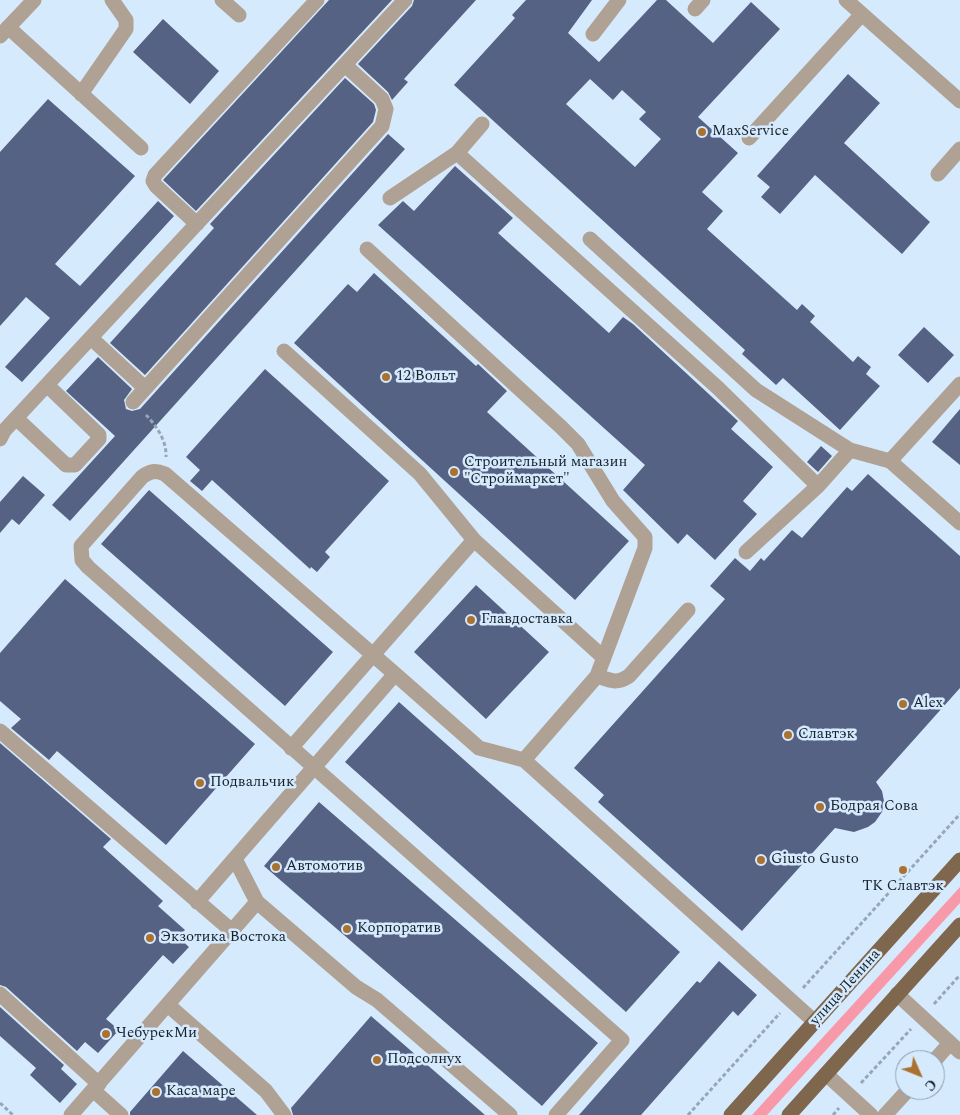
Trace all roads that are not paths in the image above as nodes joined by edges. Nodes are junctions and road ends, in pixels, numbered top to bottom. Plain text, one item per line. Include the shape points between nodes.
1 (34, 0) edge
2 (112, 0) edge
3 (222, 0) edge
4 (317, 0) edge
5 (405, 0) edge
6 (619, 0) edge
7 (846, 0) edge
8 (862, 14) junction
9 (239, 15) dead end
10 (4, 32) edge
11 (593, 34) dead end
12 (345, 65) junction
13 (81, 94) junction
14 (960, 101) edge
15 (482, 124) dead end
16 (748, 138) dead end
17 (141, 148) dead end
18 (960, 149) edge
19 (457, 153) junction
20 (938, 174) dead end
21 (390, 198) dead end
22 (197, 224) junction
23 (590, 239) dead end
24 (367, 248) dead end
25 (91, 338) junction
26 (284, 351) dead end
27 (960, 384) edge
28 (47, 385) junction
29 (145, 388) junction
30 (133, 402) road end
31 (16, 418) junction
32 (0, 439) edge
33 (850, 450) junction
34 (890, 461) junction
35 (818, 486) junction
36 (960, 523) edge
37 (474, 540) junction
38 (746, 552) dead end
39 (688, 610) dead end
40 (373, 654) junction
41 (604, 658) junction
42 (395, 674) junction
43 (597, 676) junction
44 (0, 731) edge
45 (291, 748) junction
46 (524, 760) junction
47 (314, 767) junction
48 (235, 858) junction
49 (960, 860) edge
50 (198, 902) junction
51 (258, 902) junction
52 (960, 924) edge
53 (232, 932) junction
54 (0, 994) edge
55 (897, 994) junction
56 (168, 1005) junction
57 (815, 1022) junction
58 (955, 1047) edge
59 (826, 1074) junction
60 (96, 1087) junction
61 (899, 1100) edge
62 (71, 1115) edge
63 (121, 1115) edge
64 (284, 1115) edge
65 (510, 1115) edge
66 (556, 1115) edge
67 (731, 1115) edge
68 (789, 1115) edge
69 (871, 1115) edge
70 (885, 1115) edge

1 - 10 lane
2 - 13 lane via 126,20 126,29
3 - 9 lane
4 - 22 lane via 155,175 153,181 156,186
5 - 12 lane
6 - 11 lane
7 - 8 lane
8 - 14 lane
8 - 16 lane
10 - 13 lane
12 - 22 lane
12 - 29 lane via 382,100 386,109 382,126
13 - 17 lane
15 - 19 lane
18 - 20 lane
19 - 21 lane
19 - 35 lane via 718,388
22 - 25 lane
23 - 33 lane via 756,390
24 - 41 lane via 578,444 612,501 645,537 645,548
25 - 28 lane
25 - 29 lane
26 - 37 lane via 420,474
27 - 34 lane
28 - 31 lane
28 - 31 lane via 98,432 99,439 75,465 66,465
29 - 30 lane
31 - 32 lane
33 - 34 lane
33 - 35 lane
34 - 36 lane
35 - 38 lane
37 - 40 lane
37 - 41 lane
39 - 43 lane via 625,679 614,682
40 - 42 lane
40 - 45 lane
40 - 45 lane via 234,532 158,471 150,471 142,477 86,538 80,552 88,567
41 - 43 lane
42 - 46 lane via 480,748
42 - 47 lane
43 - 46 lane
44 - 50 lane
45 - 47 lane
46 - 57 lane
47 - 48 lane
47 - 66 lane via 622,1040
48 - 50 lane
48 - 51 lane
49 - 57 main road, улица Ленина
50 - 53 lane
51 - 53 lane
51 - 65 lane
52 - 55 main road
53 - 56 lane
54 - 60 lane
55 - 58 lane
55 - 59 main road
56 - 60 lane
56 - 64 lane via 266,1091
57 - 67 main road, улица Ленина
59 - 68 main road
59 - 69 lane
60 - 62 lane
60 - 63 lane
61 - 70 lane

